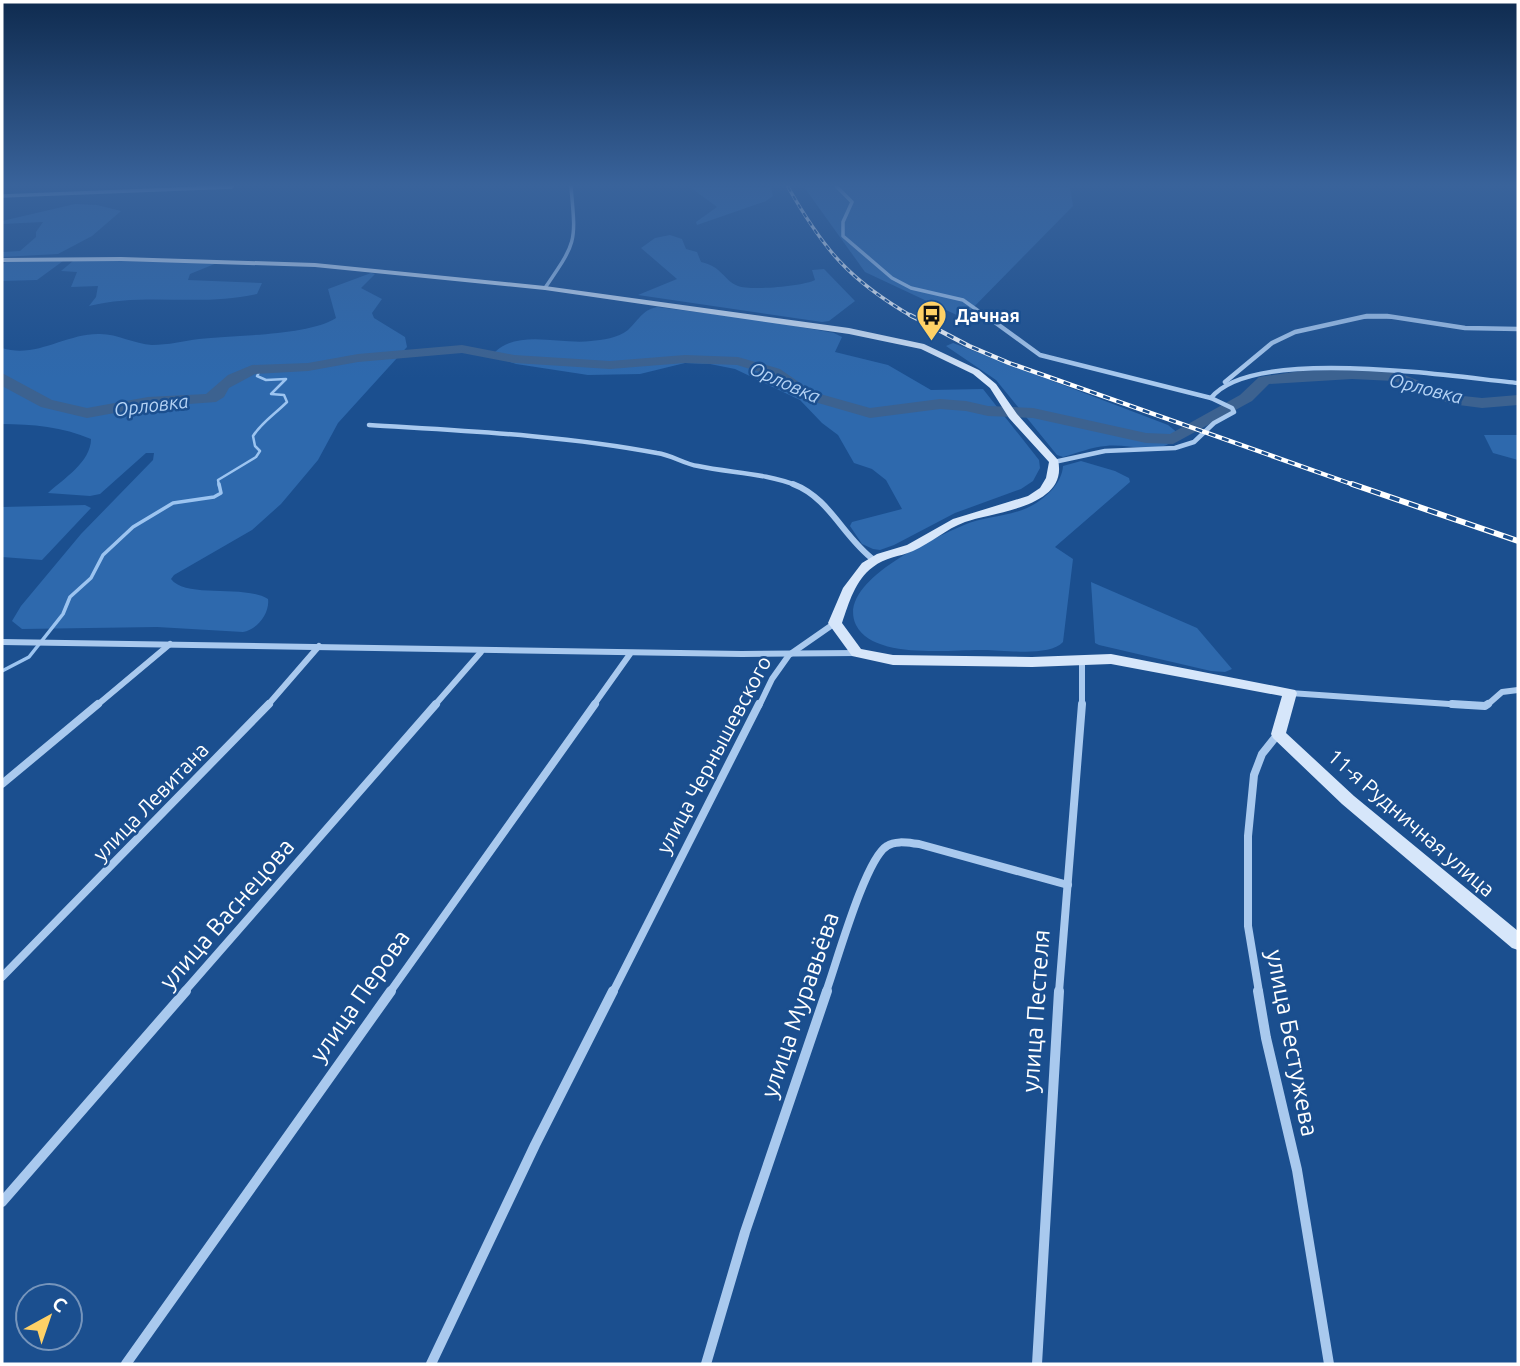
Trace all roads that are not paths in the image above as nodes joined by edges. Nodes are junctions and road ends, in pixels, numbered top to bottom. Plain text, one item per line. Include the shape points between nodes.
1 (570, 251) edge
2 (860, 251) edge
3 (2, 260) edge
4 (545, 288) junction
5 (1518, 329) edge
6 (1518, 383) edge
7 (1222, 385) junction
8 (1211, 398) junction
9 (369, 425) dead end
10 (1054, 462) junction
11 (874, 559) junction
12 (835, 623) junction
13 (2, 642) edge
14 (171, 644) junction
15 (319, 646) junction
16 (481, 652) junction
17 (857, 653) junction
18 (630, 654) junction
19 (789, 655) junction
20 (1082, 660) junction
21 (1518, 690) edge
22 (1290, 693) junction
23 (1278, 734) junction
24 (2, 783) edge
25 (1068, 886) junction
26 (1518, 942) edge
27 (2, 977) edge
28 (2, 1202) edge
29 (126, 1364) edge
30 (431, 1364) edge
31 (706, 1364) edge
32 (1037, 1364) edge
33 (1329, 1364) edge

1 - 4 street
2 - 8 street via 903,285 962,300 1040,355
3 - 4 main road via 166,259 315,265
4 - 10 main road via 798,322 924,347 976,372 993,386
5 - 7 street via 1465,328 1367,316 1295,332 1262,351
6 - 7 street via 1308,366
7 - 8 street
8 - 10 street via 1234,412 1214,423 1203,436 1175,449 1105,451
9 - 11 street via 590,442 756,474 804,488 818,497 854,545
10 - 11 main road via 1050,483 1026,503 957,521 907,550
11 - 12 main road via 857,576
12 - 17 main road
12 - 19 street, улица Чернышевского
13 - 14 street
14 - 15 street
14 - 24 street
15 - 16 street
15 - 27 street, улица Левитана via 197,780
16 - 18 street
16 - 28 street, улица Васнецова
17 - 19 street
17 - 20 main road via 893,660
18 - 19 street
18 - 29 street, улица Перова
19 - 30 street, улица Чернышевского via 772,679 535,1145
20 - 22 main road via 1111,659
20 - 25 street, улица Пестеля
21 - 22 street via 1502,692 1485,706
22 - 23 main road
23 - 26 main road, 11-я Рудничная улица via 1348,800
23 - 33 street, улица Бестужева via 1262,754 1254,775 1248,836 1248,926 1266,1038 1297,1170
25 - 31 street, улица Муравьёва via 919,844 899,840 884,847 862,887 745,1232
25 - 32 street, улица Пестеля

